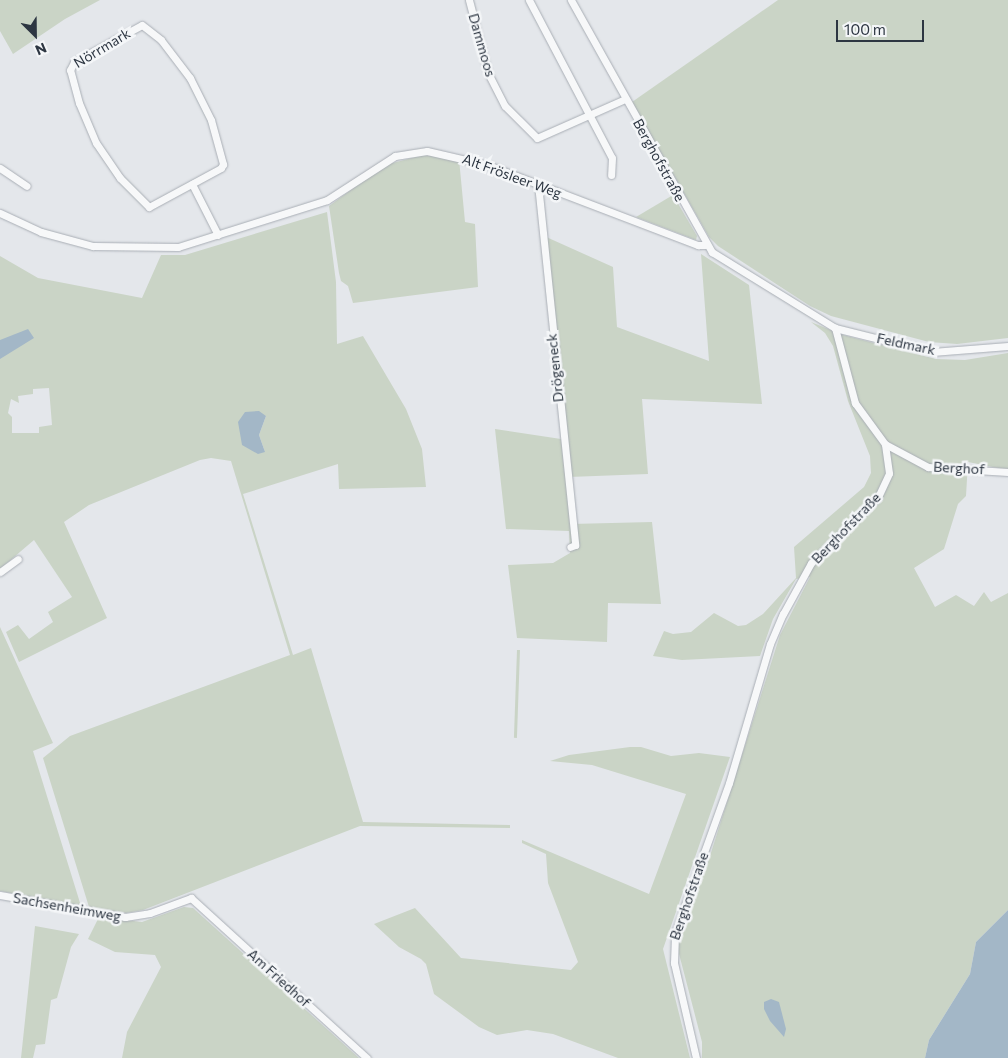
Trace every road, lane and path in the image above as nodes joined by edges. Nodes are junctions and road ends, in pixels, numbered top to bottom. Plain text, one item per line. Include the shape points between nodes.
1 (469, 0) edge
2 (529, 0) edge
3 (571, 0) edge
4 (625, 99) junction
5 (590, 116) junction
6 (0, 168) edge
7 (611, 175) dead end
8 (192, 184) junction
9 (538, 184) junction
10 (26, 186) dead end
11 (0, 213) edge
12 (218, 235) junction
13 (705, 244) junction
14 (835, 328) junction
15 (1008, 346) edge
16 (885, 444) junction
17 (1008, 472) edge
18 (570, 547) dead end
19 (18, 559) dead end
20 (0, 572) edge
21 (0, 895) edge
22 (191, 898) joint
23 (367, 1058) edge
24 (696, 1058) edge

1 - 5 street, Dammoos via 488,73 505,106 537,138
2 - 5 street
3 - 4 street, Berghofstraße
4 - 5 street, Dammoos
4 - 13 street, Berghofstraße
5 - 7 street via 612,158
6 - 10 street
8 - 8 street, Nörrmark via 149,207 134,194 108,161 87,124 70,65 142,25 161,40 190,78 219,143 223,166
8 - 12 street
9 - 12 street, Alt Frösleer Weg via 455,155 411,152 383,162 328,200
9 - 13 street, Alt Frösleer Weg via 698,245
9 - 18 street, Drögeneck via 575,545
11 - 12 street, Alt Frösleer Weg via 68,242 122,248 178,248
13 - 14 street, Berghofstraße via 740,272
14 - 15 street, Feldmark via 932,352
14 - 16 street, Berghofstraße via 856,403
16 - 17 street, Berghof via 928,467
16 - 24 street, Berghofstraße via 889,473 884,487 812,563 770,644 729,783 674,933 674,963
19 - 20 street
21 - 22 street, Sachsenheimweg via 125,917 150,913
22 - 23 street, Am Friedhof

